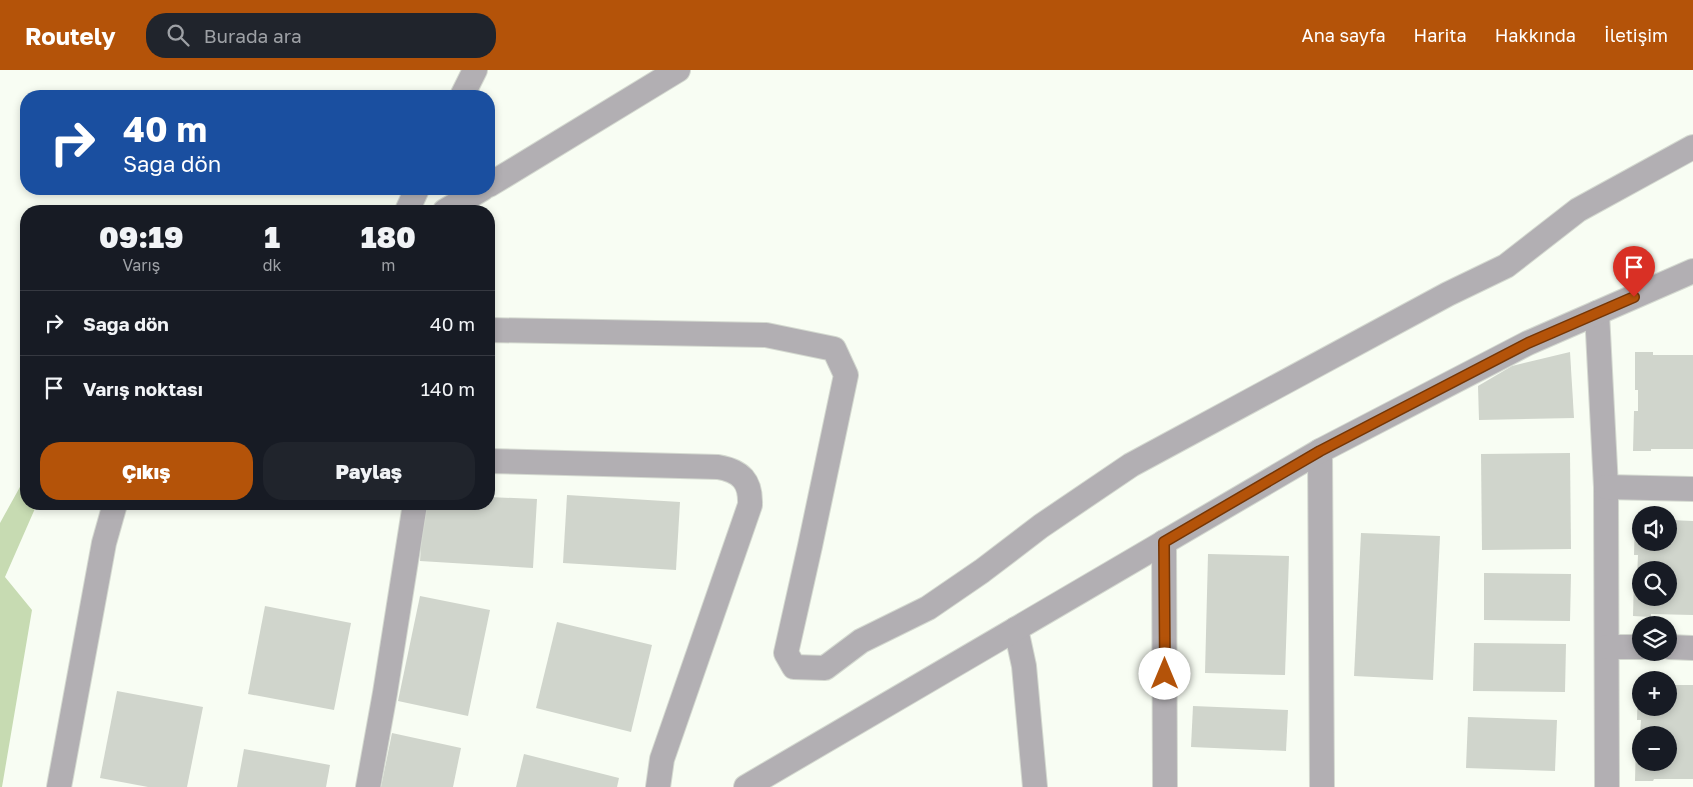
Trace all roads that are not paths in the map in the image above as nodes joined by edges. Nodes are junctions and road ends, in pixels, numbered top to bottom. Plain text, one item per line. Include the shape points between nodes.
1 (475, 70) edge
2 (678, 70) edge
3 (465, 90) edge
4 (1693, 147) edge
5 (495, 180) edge
6 (472, 195) edge
7 (455, 205) edge
8 (1693, 272) edge
9 (1597, 313) junction
10 (495, 330) edge
11 (1320, 451) junction
12 (495, 461) edge
13 (1606, 487) junction
14 (1693, 489) edge
15 (113, 510) edge
16 (414, 510) edge
17 (1164, 542) junction
18 (1016, 629) junction
19 (1607, 646) junction
20 (1632, 647) edge
21 (1677, 647) edge
22 (1693, 648) edge
23 (59, 787) edge
24 (368, 787) edge
25 (658, 787) edge
26 (746, 787) edge
27 (1035, 787) edge
28 (1165, 787) edge
29 (1322, 787) edge
30 (1607, 787) edge

1 - 3 street
2 - 5 street
4 - 10 street via 1578,210 1506,266 1131,465 928,608 861,641 825,668 794,667 786,653 846,375 834,349 766,335
6 - 7 street
8 - 9 street
9 - 11 street via 1528,343
9 - 13 street
11 - 17 street
11 - 29 street
12 - 25 street via 718,467 731,470 747,484 750,505 662,759
13 - 14 street
13 - 19 street
15 - 23 street via 104,543
16 - 24 street
17 - 18 street
17 - 28 street
18 - 26 street
18 - 27 street via 1024,666
19 - 20 street
19 - 30 street
21 - 22 street

